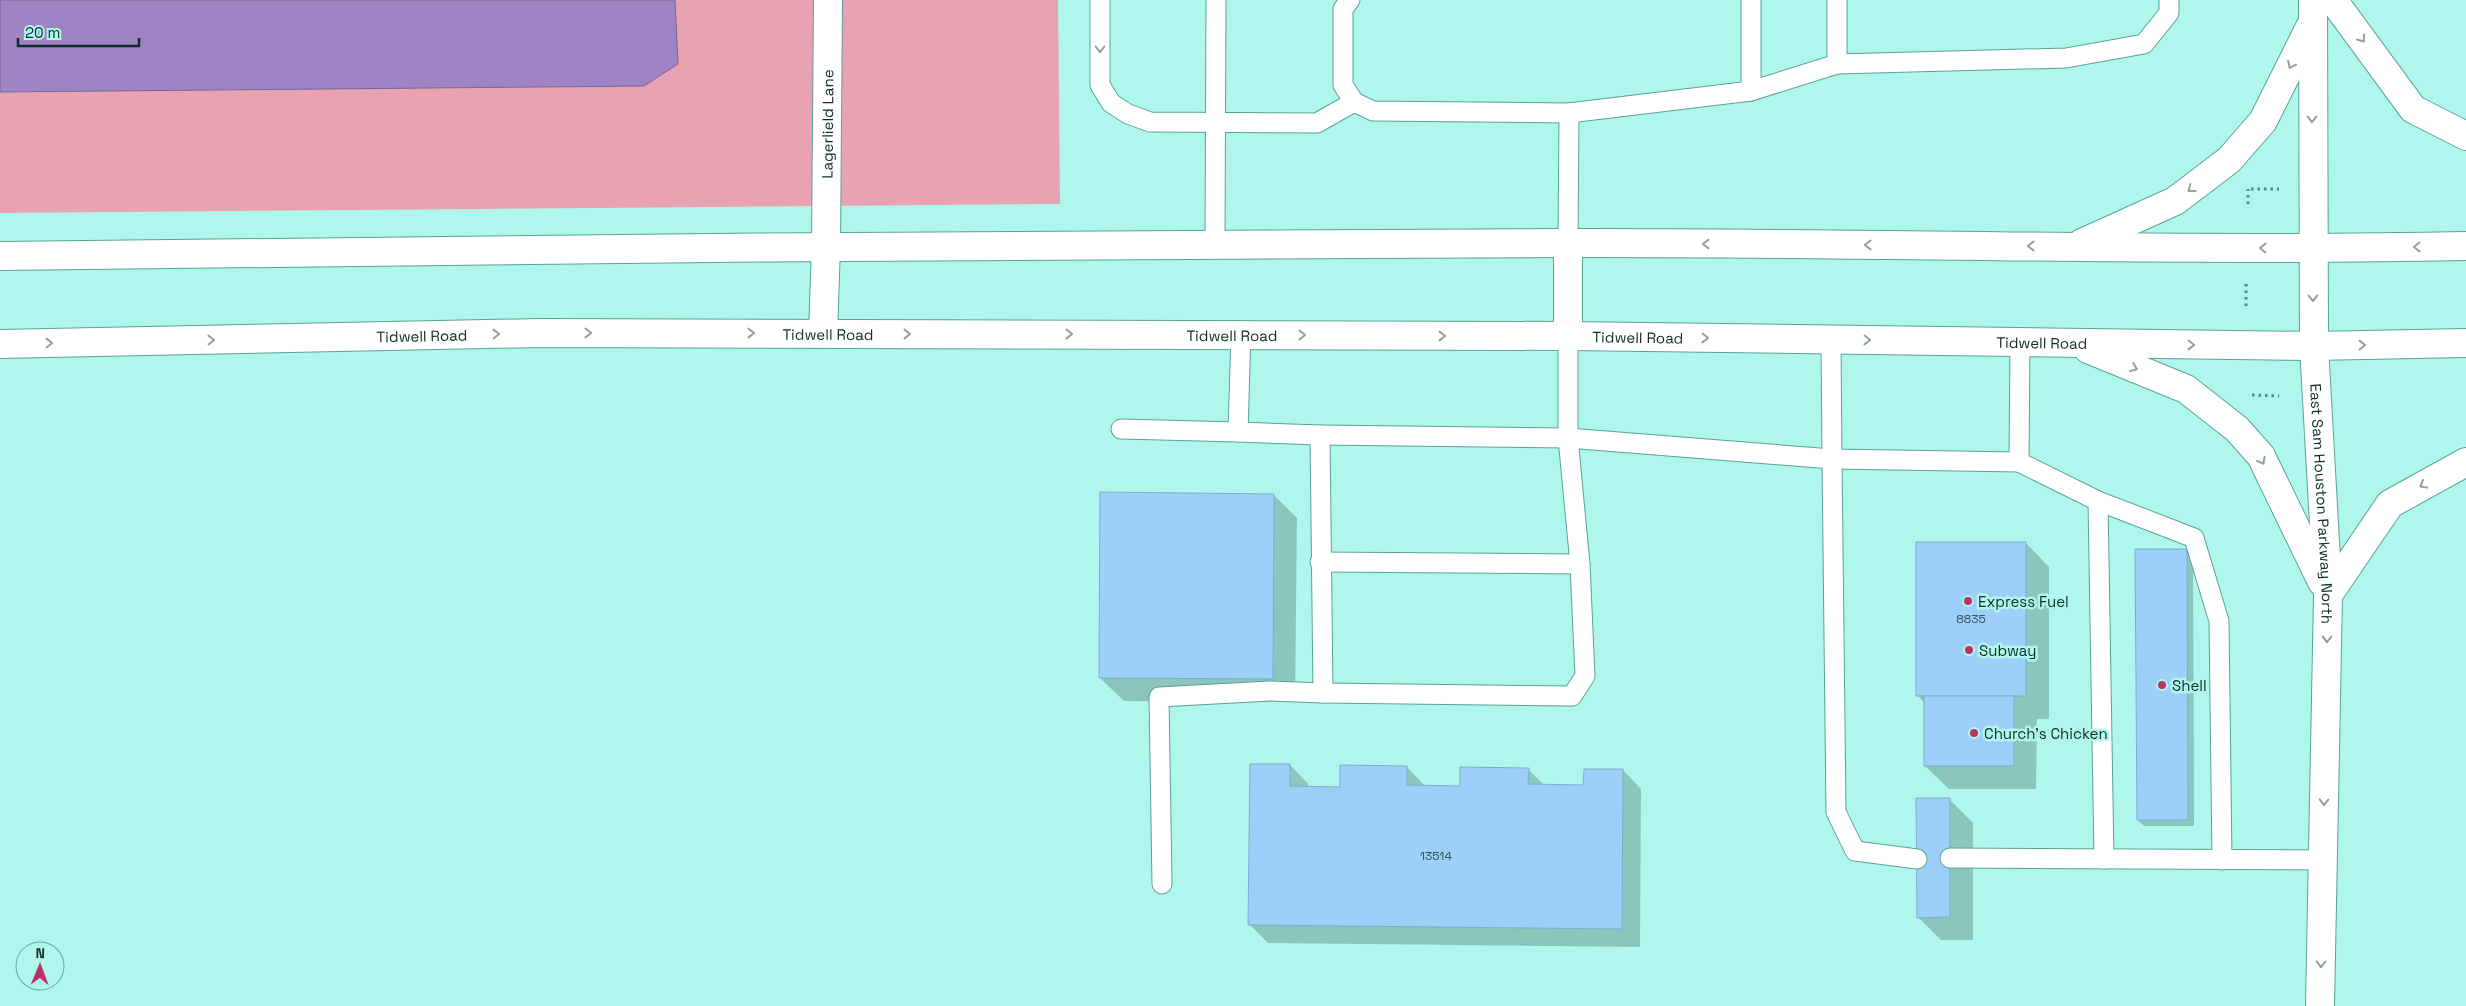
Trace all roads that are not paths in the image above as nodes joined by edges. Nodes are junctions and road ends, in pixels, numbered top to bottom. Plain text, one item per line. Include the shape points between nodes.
1 (828, 0) edge
2 (1100, 0) edge
3 (1216, 0) edge
4 (1350, 0) edge
5 (1751, 0) edge
6 (1837, 0) edge
7 (2169, 0) edge
8 (2333, 0) edge
9 (2313, 11) edge
10 (1837, 64) junction
11 (1751, 91) junction
12 (1354, 102) junction
13 (1569, 113) junction
14 (1215, 123) junction
15 (2466, 136) edge
16 (1568, 243) junction
17 (1215, 244) junction
18 (826, 246) junction
19 (2466, 246) edge
20 (2074, 247) junction
21 (2312, 249) junction
22 (0, 256) edge
23 (823, 334) junction
24 (1241, 334) junction
25 (1568, 336) junction
26 (1831, 340) junction
27 (2020, 342) junction
28 (2072, 343) junction
29 (2466, 343) edge
30 (0, 344) edge
31 (2314, 346) junction
32 (1121, 429) dead end
33 (1238, 432) junction
34 (1320, 435) junction
35 (1568, 438) junction
36 (1832, 459) junction
37 (2019, 462) junction
38 (2466, 462) edge
39 (2098, 501) junction
40 (1320, 562) junction
41 (1580, 564) junction
42 (2328, 595) junction
43 (1323, 693) junction
44 (1917, 858) dead end
45 (1950, 858) dead end
46 (2104, 859) junction
47 (2222, 860) junction
48 (2323, 860) junction
49 (1162, 884) dead end
50 (2320, 1006) edge

1 - 18 main road, Lagerlield Lane
2 -> 14 lane via 1100,85 1111,103 1150,122
3 - 14 lane
4 - 12 lane via 1343,9 1343,85
5 - 11 lane
6 - 10 lane
7 - 10 lane via 2169,13 2144,44 2066,58
8 -> 15 main road via 2413,109
9 -> 20 main road via 2263,121 2229,160 2175,201
9 -> 21 main road, East Sam Houston Parkway North
10 - 11 lane
11 - 13 lane
12 - 13 lane via 1373,111
12 - 14 lane via 1317,123
13 - 16 lane
14 - 17 lane
16 - 17 main road
20 -> 16 main road
16 - 25 main road
17 - 18 main road
18 - 22 main road
18 - 23 main road, Lagerlield Lane
19 -> 21 main road
21 -> 20 main road
21 -> 31 main road, East Sam Houston Parkway North
23 -> 24 main road, Tidwell Road
30 -> 23 main road, Tidwell Road via 540,333
24 -> 25 main road, Tidwell Road
24 - 33 lane
25 -> 26 main road, Tidwell Road
25 - 35 lane
26 -> 27 main road, Tidwell Road
26 - 36 lane
27 - 28 main road, Tidwell Road
27 - 37 lane
28 -> 31 main road, Tidwell Road
28 -> 42 main road via 2186,389 2237,429 2261,456
31 -> 29 main road, Tidwell Road
31 - 42 main road, East Sam Houston Parkway North
32 - 33 lane
33 - 34 lane
34 - 35 lane
34 - 40 lane
35 - 36 lane
35 - 41 lane
36 - 37 lane
36 - 44 lane via 1836,812 1855,852
37 - 39 lane
38 -> 42 main road via 2390,504
39 - 46 lane
39 - 47 lane via 2194,538 2220,621
40 - 41 lane
40 - 43 lane
41 - 43 lane via 1585,676 1572,696
42 -> 48 main road, East Sam Houston Parkway North
43 - 49 lane via 1270,691 1159,697
45 - 46 lane
46 - 47 lane
47 - 48 lane
48 -> 50 main road, East Sam Houston Parkway North

